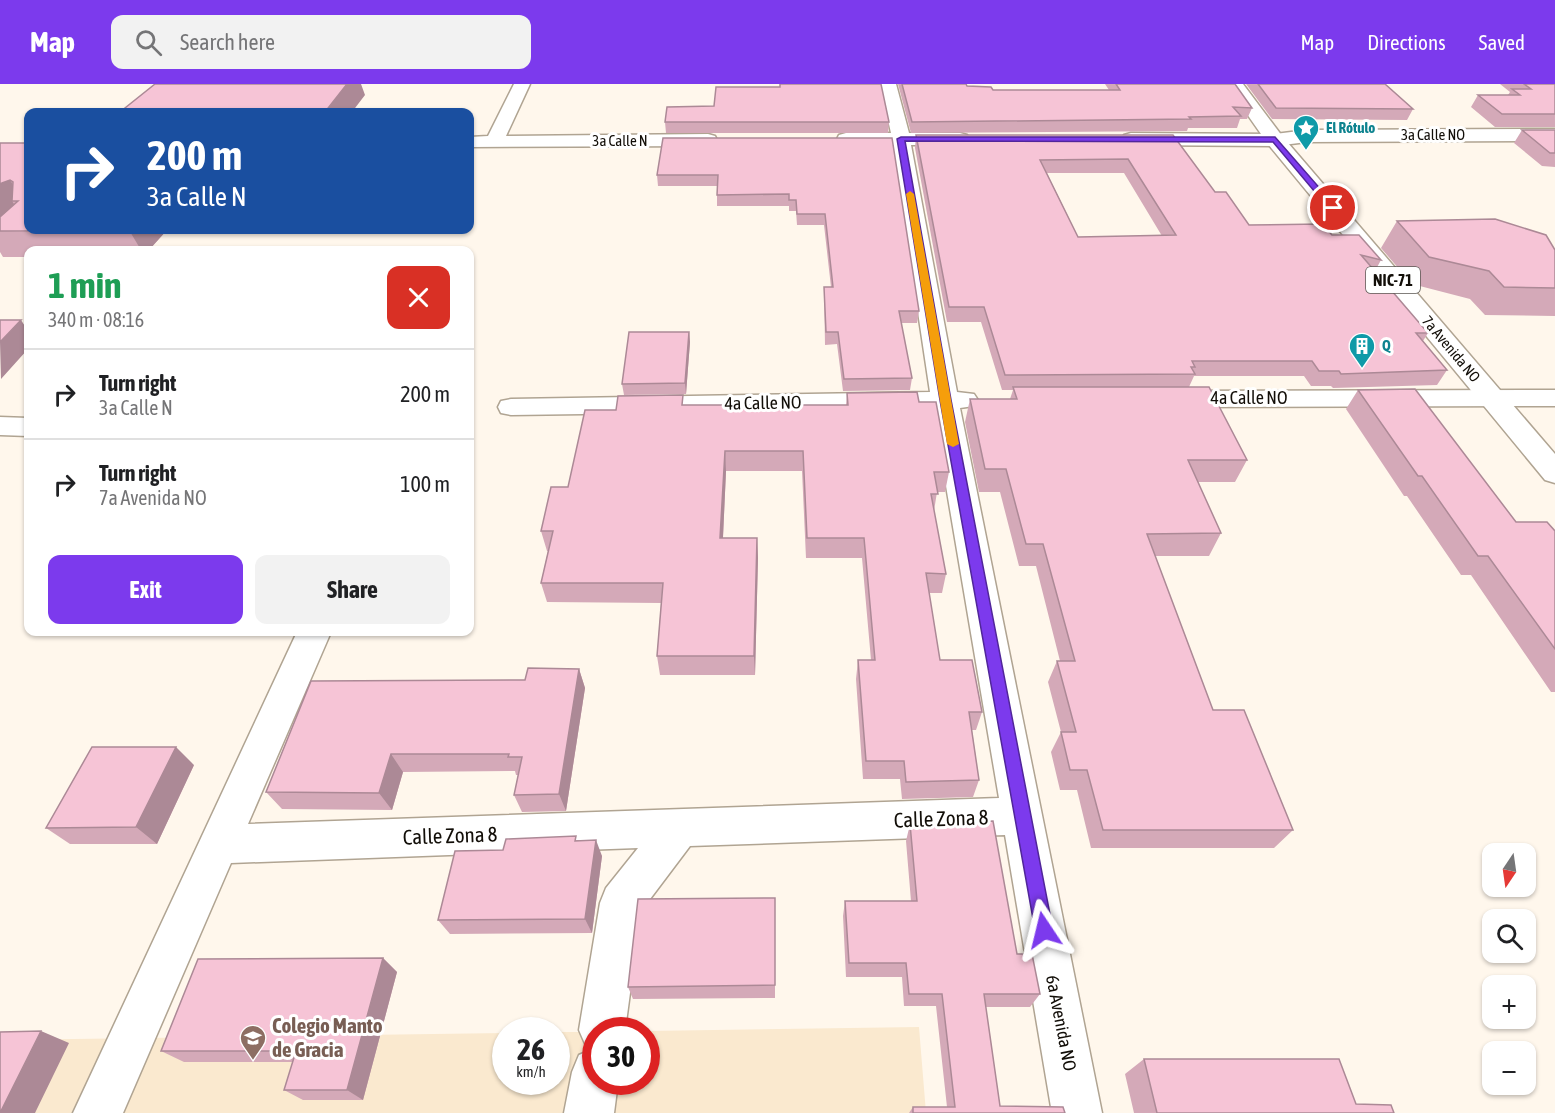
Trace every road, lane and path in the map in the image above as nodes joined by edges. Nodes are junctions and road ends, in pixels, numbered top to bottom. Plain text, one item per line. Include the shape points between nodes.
1 (522, 84) edge
2 (888, 84) edge
3 (1234, 84) edge
4 (1555, 135) edge
5 (901, 139) junction
6 (982, 139) edge
7 (1111, 139) edge
8 (721, 140) edge
9 (829, 140) edge
10 (1275, 140) junction
11 (474, 142) edge
12 (494, 142) junction
13 (1492, 397) junction
14 (1555, 398) edge
15 (1147, 399) edge
16 (945, 400) junction
17 (993, 400) edge
18 (511, 406) dead end
19 (0, 426) edge
20 (24, 428) edge
21 (1555, 473) edge
22 (312, 636) edge
23 (1022, 816) junction
24 (680, 828) junction
25 (220, 844) junction
26 (604, 1017) edge
27 (592, 1095) edge
28 (98, 1113) edge
29 (589, 1113) edge
30 (1077, 1113) edge

1 - 12 main road
2 - 5 main road, 6a Avenida NO
3 - 10 main road, 7a Avenida NO / NIC-71
4 - 10 main road, 3a Calle NO via 1307,136
5 - 6 main road
5 - 9 main road
5 - 16 main road, 6a Avenida NO
7 - 10 main road
8 - 12 main road, 3a Calle N
10 - 13 main road, 7a Avenida NO / NIC-71
11 - 12 main road, 3a Calle N
13 - 14 main road, 4a Calle NO
13 - 15 main road, 4a Calle NO
13 - 21 main road, 7a Avenida NO / NIC-71
16 - 17 main road, 4a Calle NO
16 - 18 main road, 4a Calle NO
16 - 23 main road, 6a Avenida NO
19 - 20 main road
22 - 25 main road
23 - 24 main road, Calle Zona 8
23 - 30 main road, 6a Avenida NO
24 - 25 main road, Calle Zona 8
24 - 26 main road via 621,903
25 - 28 main road
27 - 29 main road

